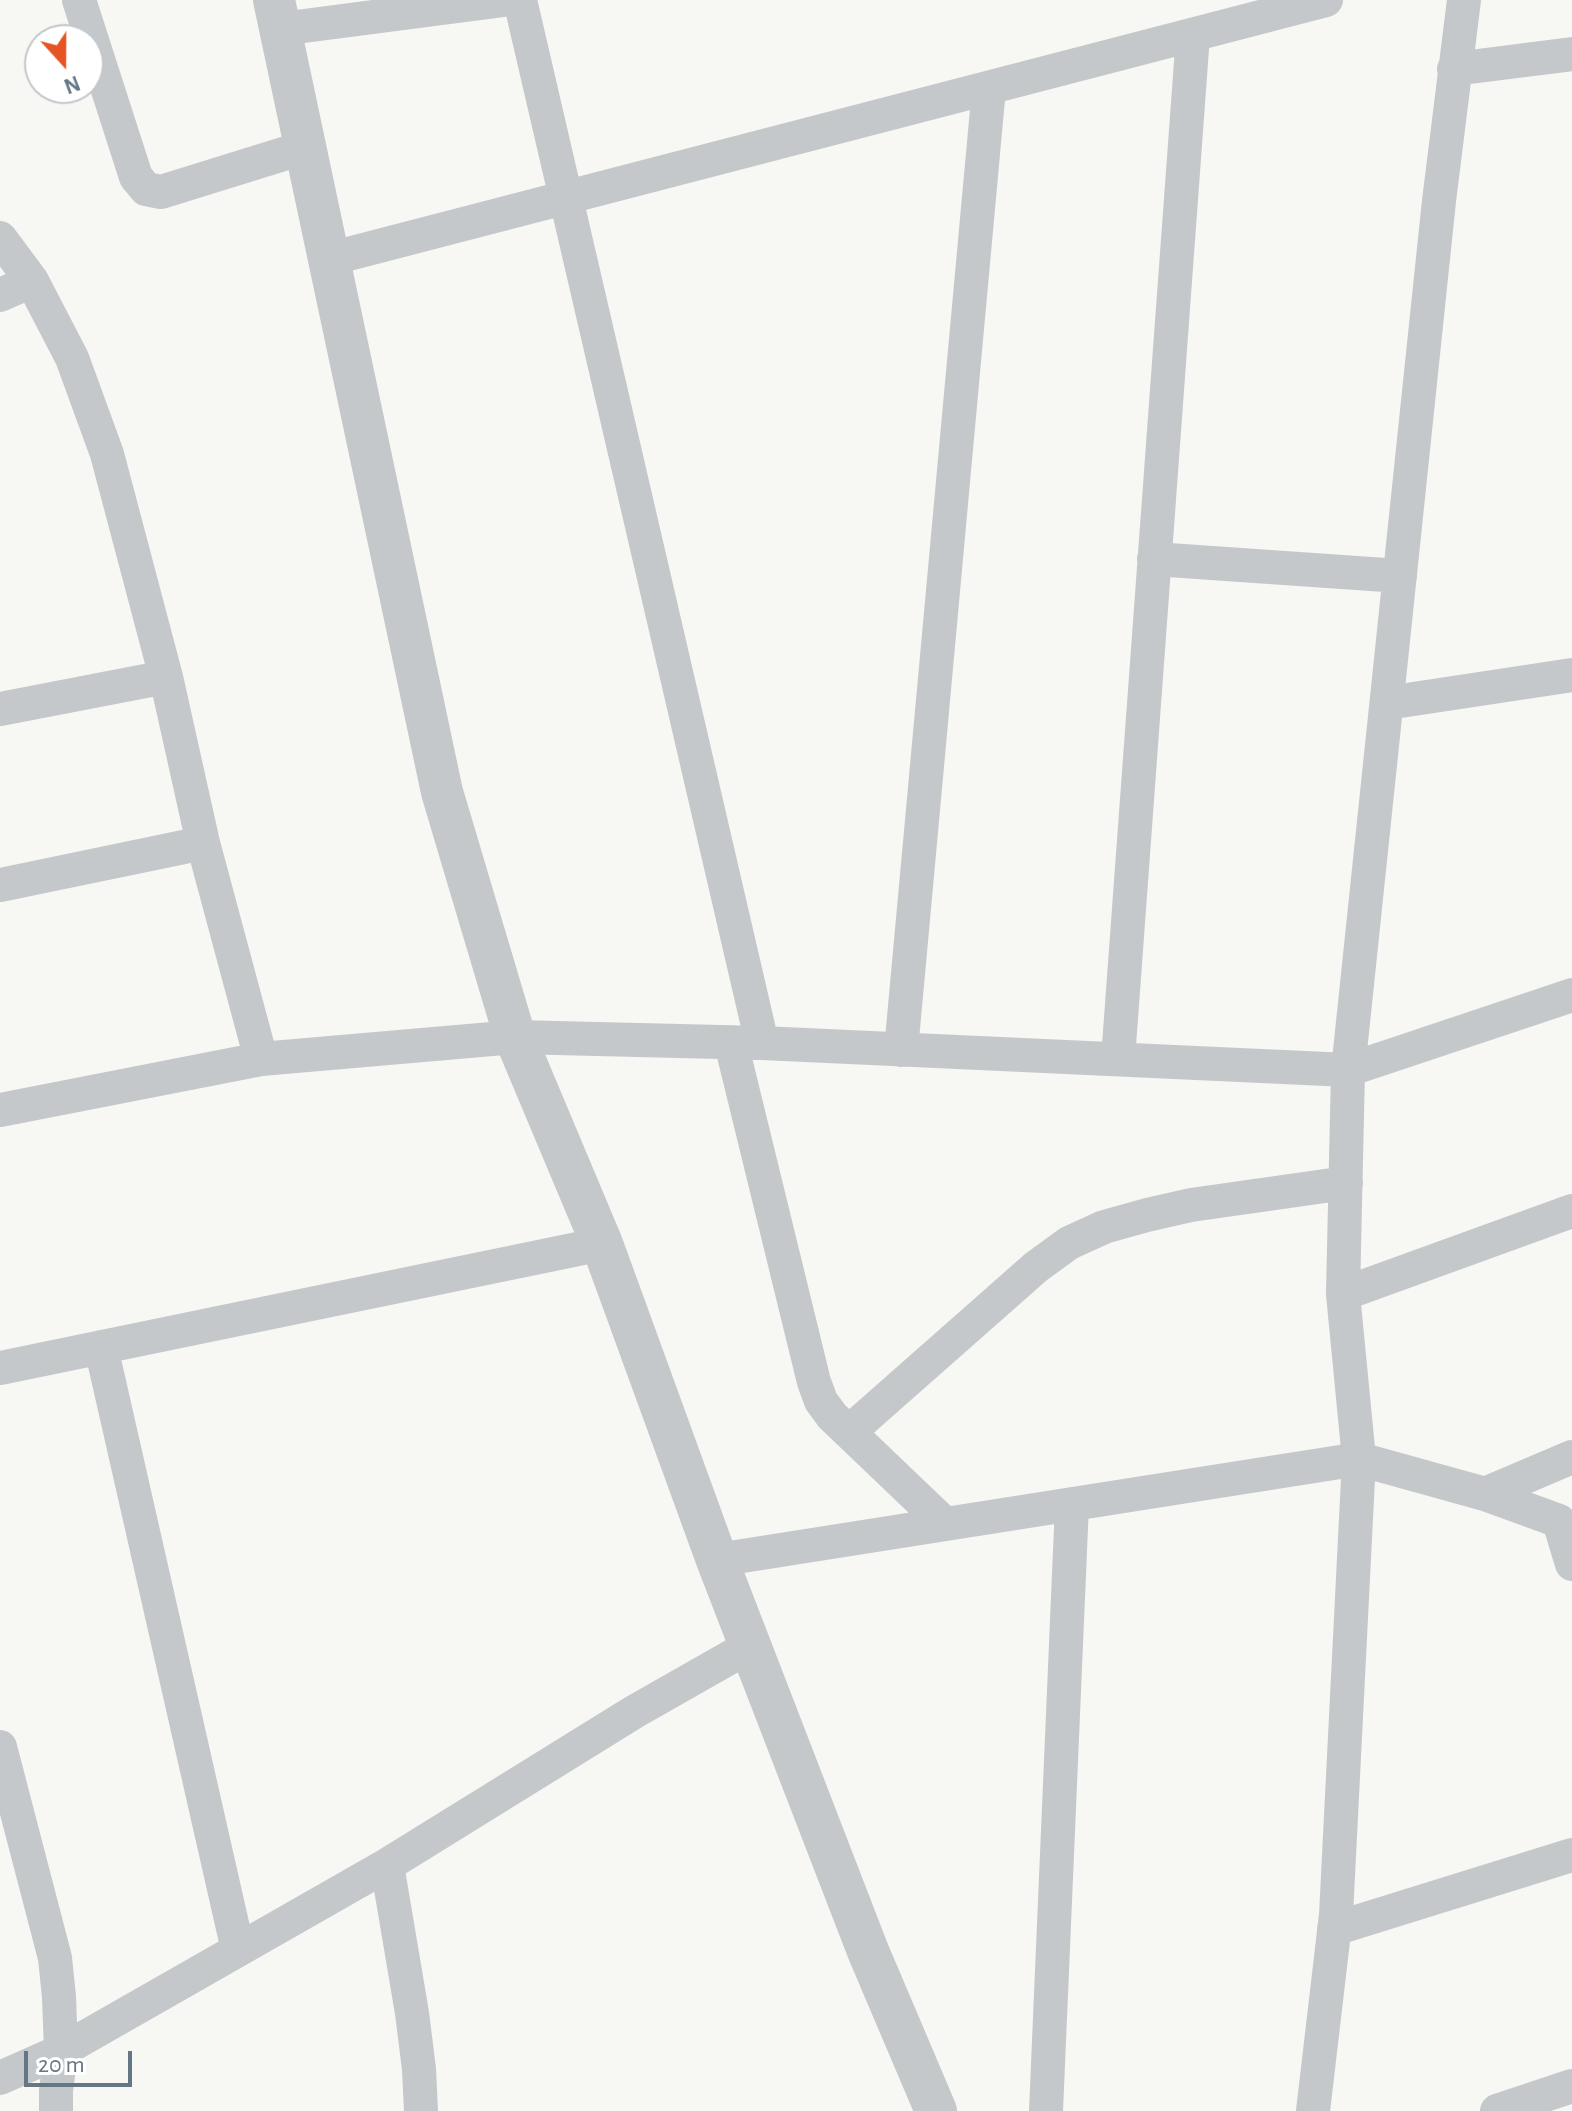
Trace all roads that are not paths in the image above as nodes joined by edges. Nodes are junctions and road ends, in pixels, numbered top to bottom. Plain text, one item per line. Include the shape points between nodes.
1 (79, 0) edge
2 (504, 0) edge
3 (520, 0) edge
4 (1326, 0) edge
5 (1464, 0) edge
6 (278, 14) edge
7 (1193, 35) junction
8 (1572, 54) edge
9 (1454, 69) junction
10 (989, 88) junction
11 (306, 147) junction
12 (565, 198) junction
13 (0, 238) edge
14 (329, 259) junction
15 (32, 281) junction
16 (0, 295) edge
17 (1154, 559) junction
18 (1400, 576) junction
19 (1572, 675) edge
20 (166, 677) junction
21 (3, 700) edge
22 (1387, 703) junction
23 (203, 843) junction
24 (0, 885) edge
25 (1572, 995) edge
26 (515, 1037) junction
27 (746, 1043) junction
28 (901, 1050) junction
29 (261, 1059) junction
30 (1118, 1059) junction
31 (1348, 1070) junction
32 (0, 1110) edge
33 (1346, 1183) junction
34 (1572, 1211) edge
35 (602, 1244) junction
36 (1343, 1294) junction
37 (101, 1347) junction
38 (0, 1368) edge
39 (849, 1432) junction
40 (1572, 1457) edge
41 (1359, 1459) junction
42 (1485, 1494) junction
43 (1072, 1504) junction
44 (1565, 1523) edge
45 (945, 1524) junction
46 (717, 1560) junction
47 (1572, 1564) edge
48 (750, 1646) junction
49 (0, 1747) edge
50 (1572, 1855) edge
51 (387, 1865) junction
52 (1334, 1929) junction
53 (238, 1950) junction
54 (61, 2051) junction
55 (0, 2078) edge
56 (1572, 2086) edge
57 (56, 2111) edge
58 (421, 2111) edge
59 (936, 2111) edge
60 (1046, 2111) edge
61 (1313, 2111) edge
62 (1497, 2111) edge

1 - 11 street via 136,177 146,189 161,192
2 - 6 street
3 - 12 street
4 - 7 street
5 - 9 street
6 - 11 street
7 - 10 street
7 - 17 street
8 - 9 street
9 - 18 street
10 - 12 street
10 - 28 street
11 - 14 street
12 - 14 street
12 - 27 street
13 - 15 street
14 - 26 street via 442,792
15 - 16 street
15 - 20 street via 72,358 107,454
17 - 18 street
17 - 30 street
18 - 22 street
19 - 22 street
20 - 21 street
20 - 23 street
22 - 31 street
23 - 24 street
23 - 29 street
25 - 31 street
26 - 27 street
26 - 29 street
26 - 35 street
27 - 28 street
27 - 39 street via 814,1382 821,1401
28 - 30 street
29 - 32 street
30 - 31 street
31 - 33 street
33 - 36 street
33 - 39 street via 1191,1205 1104,1227 1069,1243
34 - 36 street
35 - 37 street
35 - 46 street
36 - 41 street
37 - 38 street
37 - 53 street
39 - 45 street
40 - 42 street
41 - 42 street
41 - 43 street
41 - 52 street
42 - 44 street
43 - 45 street
43 - 60 street
44 - 47 street
45 - 46 street
46 - 48 street
48 - 51 street
48 - 59 street
49 - 54 street via 55,1958
50 - 52 street
51 - 53 street
51 - 58 street via 412,2013
52 - 61 street
53 - 54 street
54 - 55 street
54 - 57 street
56 - 62 street

